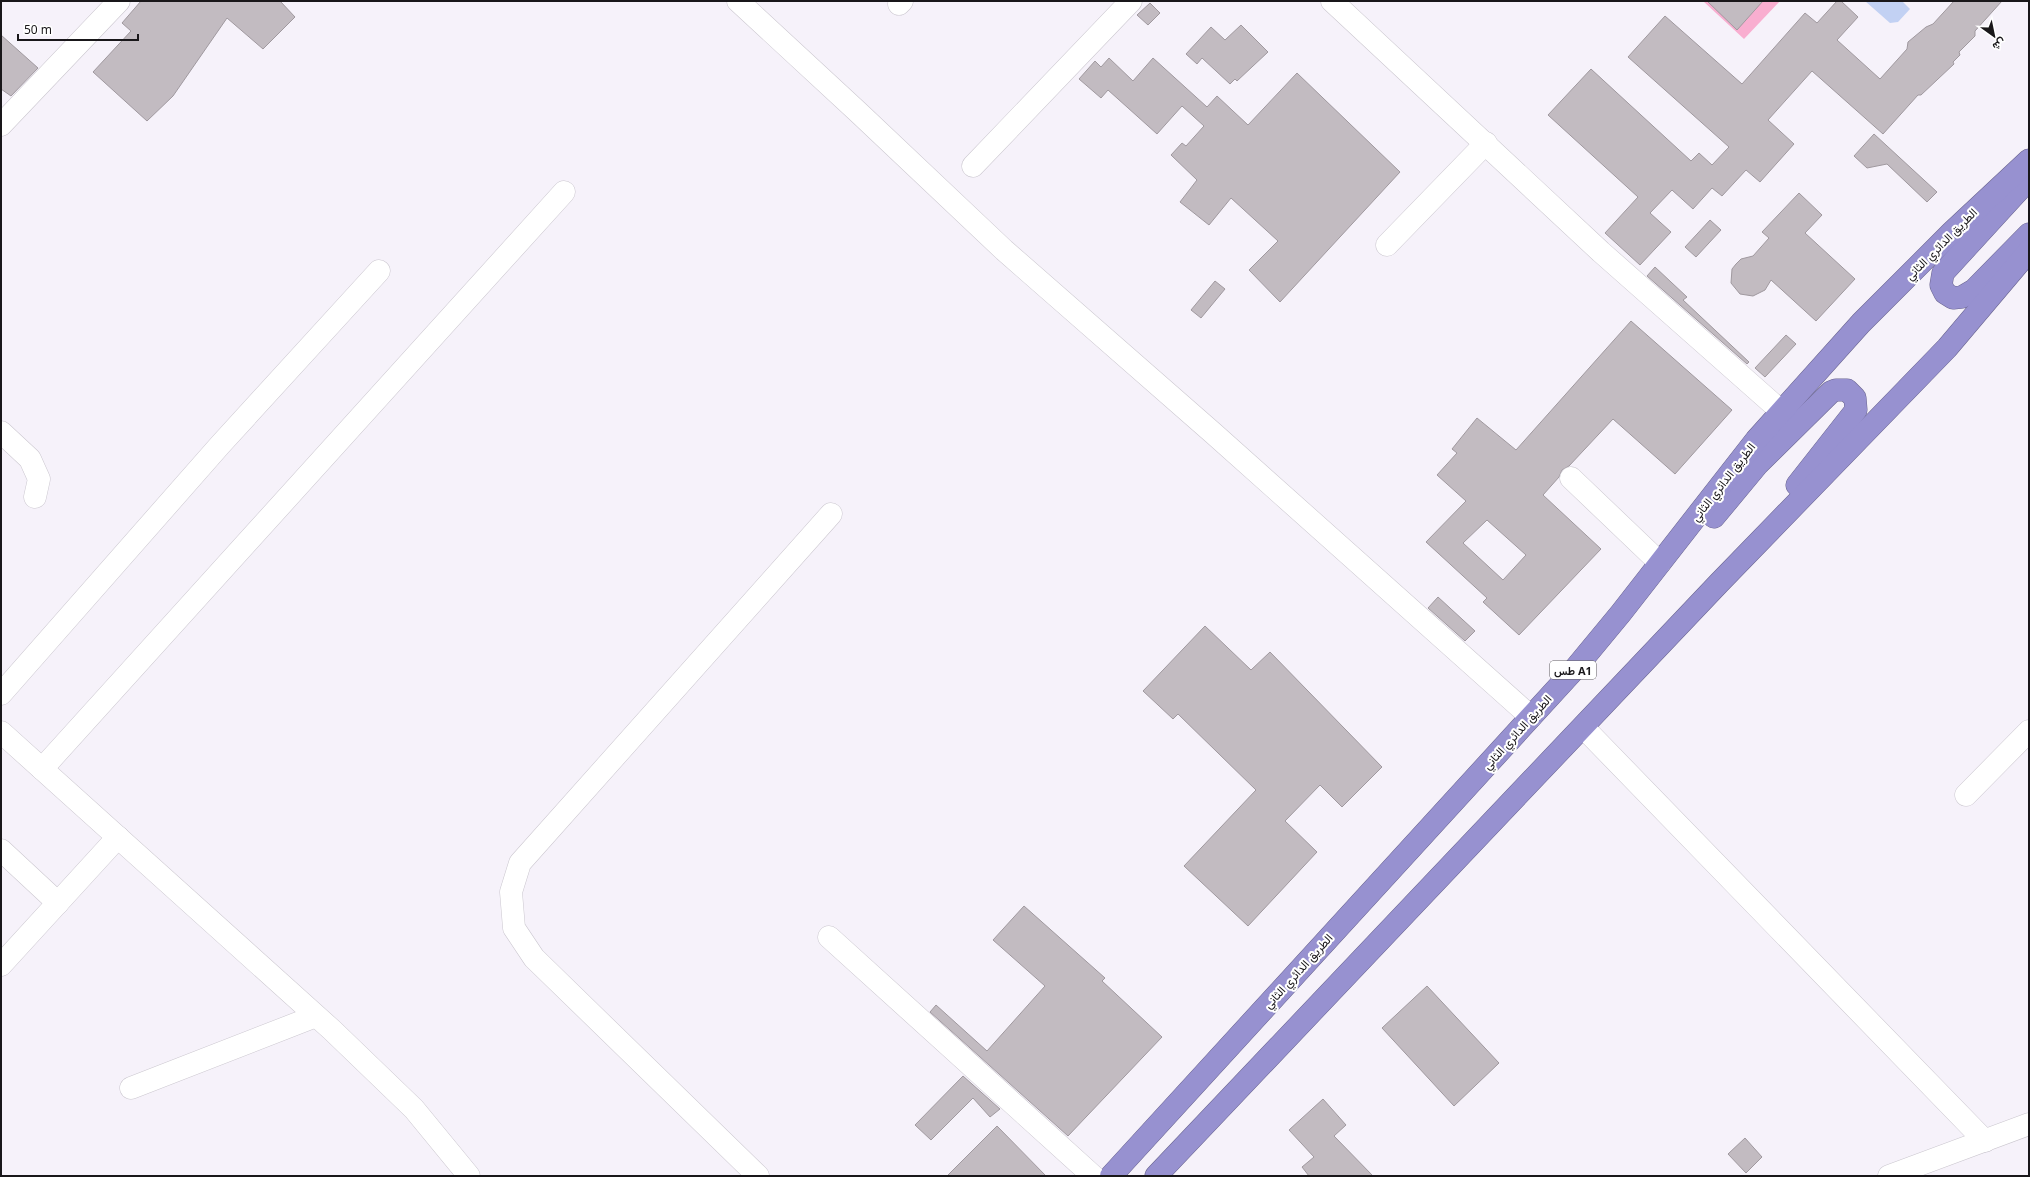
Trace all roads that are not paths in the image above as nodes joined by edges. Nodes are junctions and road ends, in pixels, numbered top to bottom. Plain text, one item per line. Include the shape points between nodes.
1 (119, 1) edge
2 (738, 1) edge
3 (1132, 1) edge
4 (1332, 1) edge
5 (1, 125) edge
6 (1486, 143) junction
7 (2029, 160) edge
8 (973, 166) dead end
9 (2029, 179) edge
10 (564, 192) dead end
11 (2029, 234) edge
12 (1388, 245) dead end
13 (2029, 251) edge
14 (379, 271) dead end
15 (1782, 412) junction
16 (1, 432) edge
17 (1571, 478) dead end
18 (34, 497) dead end
19 (831, 514) dead end
20 (1660, 563) junction
21 (1719, 583) junction
22 (1573, 671) junction
23 (1, 694) edge
24 (1530, 717) junction
25 (1584, 728) junction
26 (2029, 731) edge
27 (1, 732) edge
28 (42, 769) junction
29 (1966, 795) dead end
30 (118, 838) junction
31 (1, 850) edge
32 (58, 903) junction
33 (829, 937) dead end
34 (1, 965) edge
35 (316, 1016) junction
36 (131, 1088) dead end
37 (2029, 1124) edge
38 (1985, 1141) junction
39 (469, 1176) edge
40 (758, 1176) edge
41 (1093, 1176) edge
42 (1111, 1176) edge
43 (1156, 1176) edge
44 (1889, 1176) edge

1 - 5 street
2 - 24 street via 1004,250 1219,438
3 - 8 street
4 - 6 street
6 - 12 street
6 - 15 street via 1601,252
7 - 15 highway, الطريق الدائري الثاني / طس A1 via 1861,323
9 - 11 highway via 1943,273 1941,285 1945,293 1953,298 1962,297 1974,290
10 - 28 street
13 - 21 highway via 1947,348
14 - 23 street via 220,445
15 - 20 highway, الطريق الدائري الثاني / طس A1 via 1756,440
16 - 18 street via 30,459 39,479
17 - 20 street
19 - 40 street via 520,863 511,892 514,928 534,958
20 - 22 highway, الطريق الدائري الثاني / طس A1
21 - 22 highway via 1856,410 1856,398 1847,390 1831,392 1758,464 1656,584
21 - 25 highway
22 - 24 highway, الطريق الدائري الثاني / طس A1
24 - 42 highway, الطريق الدائري الثاني / طس A1
25 - 38 street
25 - 43 highway
26 - 29 street
27 - 28 street
28 - 30 street
30 - 32 street
30 - 35 street
31 - 32 street
32 - 34 street
33 - 41 street
35 - 36 street
35 - 39 street via 414,1109
37 - 38 street
38 - 44 street

